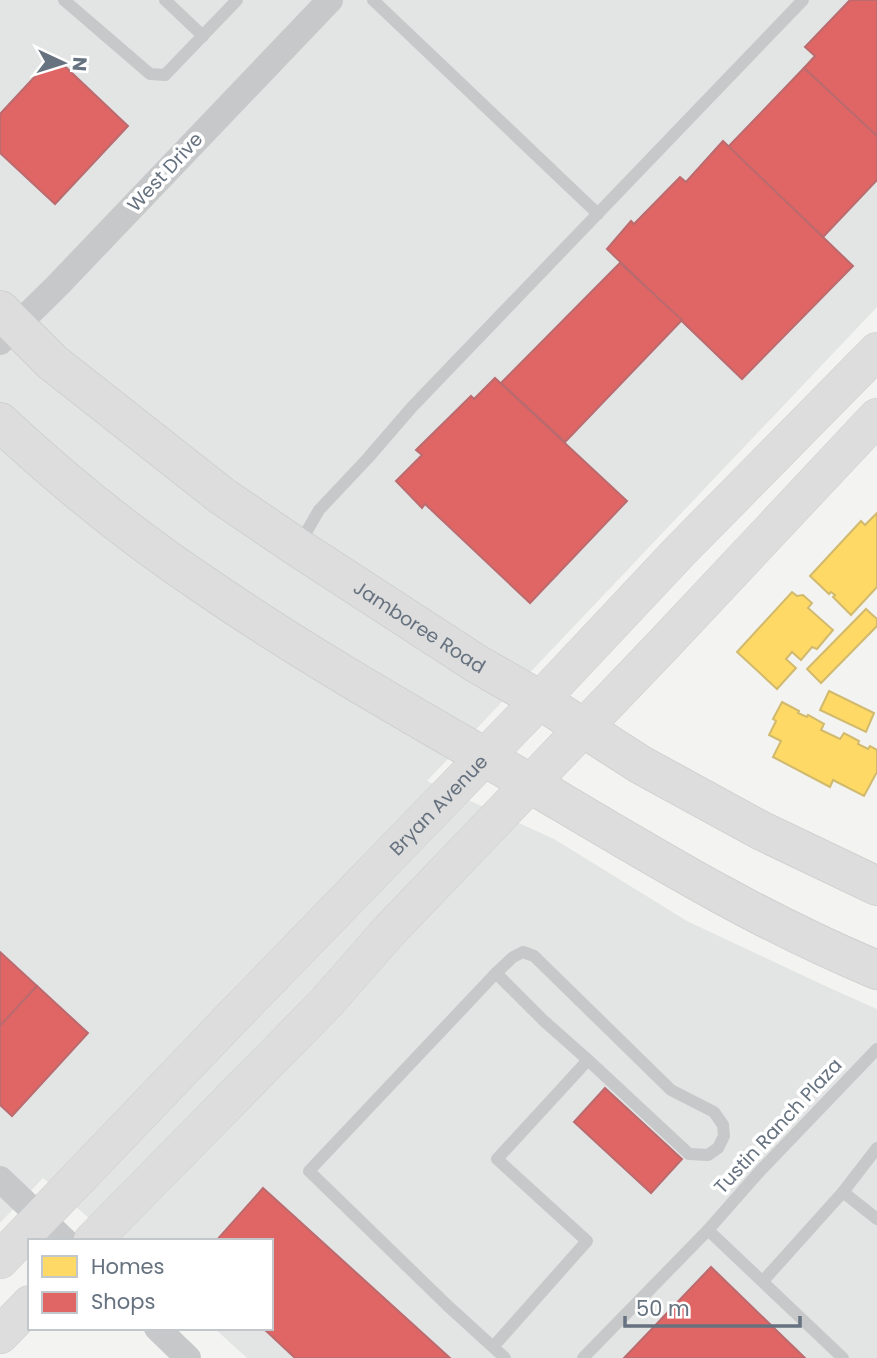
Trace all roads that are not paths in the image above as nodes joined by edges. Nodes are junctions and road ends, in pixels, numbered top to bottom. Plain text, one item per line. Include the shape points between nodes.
1 (64, 0) edge
2 (165, 0) edge
3 (237, 0) edge
4 (330, 0) edge
5 (373, 0) edge
6 (803, 0) edge
7 (203, 36) junction
8 (597, 214) junction
9 (5, 326) edge
10 (877, 351) edge
11 (877, 416) edge
12 (0, 422) edge
13 (297, 547) junction
14 (540, 700) junction
15 (584, 728) junction
16 (484, 757) junction
17 (530, 784) junction
18 (877, 886) edge
19 (877, 970) edge
20 (496, 973) junction
21 (877, 1049) edge
22 (588, 1060) junction
23 (877, 1148) edge
24 (0, 1179) edge
25 (843, 1192) junction
26 (877, 1219) edge
27 (53, 1229) edge
28 (708, 1230) junction
29 (36, 1239) edge
30 (94, 1239) edge
31 (28, 1244) edge
32 (0, 1260) edge
33 (763, 1281) junction
34 (28, 1306) edge
35 (159, 1330) edge
36 (0, 1335) edge
37 (493, 1347) junction
38 (188, 1358) edge
39 (505, 1358) edge
40 (583, 1358) edge
41 (843, 1358) edge

1 - 7 lane via 150,74 165,75
2 - 7 lane
3 - 7 lane
4 - 9 street, West Drive via 51,292
5 - 8 lane
6 - 8 lane
8 - 13 lane via 319,510
9 - 13 main road, Jamboree Road via 178,463
10 - 14 main road, Bryan Avenue
11 - 15 main road
12 - 16 main road via 123,525 205,586
13 - 14 main road, Jamboree Road
14 - 15 main road, Jamboree Road
14 - 16 main road, Bryan Avenue
15 - 17 main road
15 - 18 main road, Jamboree Road via 748,823
16 - 17 main road
16 - 27 main road, Bryan Avenue via 232,1018
17 - 19 main road via 712,891
17 - 30 main road via 326,1003
20 - 22 lane
20 - 22 lane via 523,952 534,956 671,1090 714,1112 723,1125 718,1148 708,1155 689,1154
20 - 37 lane via 309,1171
21 - 28 lane, Tustin Ranch Plaza
22 - 37 lane via 497,1159 587,1241
23 - 25 lane
24 - 27 street
25 - 26 lane
25 - 33 lane
27 - 29 main road, Bryan Avenue
28 - 33 lane
28 - 40 lane, Tustin Ranch Plaza
31 - 32 main road, Bryan Avenue
33 - 41 lane
34 - 36 main road
35 - 38 street
37 - 39 lane

